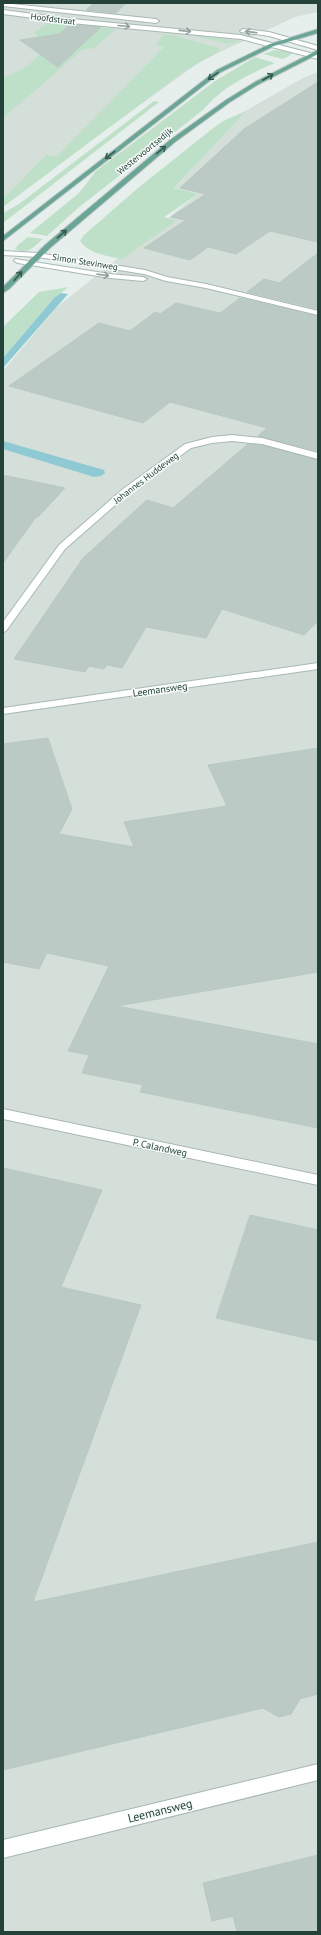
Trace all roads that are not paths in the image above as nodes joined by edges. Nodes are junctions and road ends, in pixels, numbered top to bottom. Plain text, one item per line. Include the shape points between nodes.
1 (3, 4) edge
2 (4, 13) edge
3 (152, 20) junction
4 (160, 21) dead end
5 (207, 27) dead end
6 (146, 28) junction
7 (318, 31) edge
8 (290, 39) junction
9 (272, 45) junction
10 (318, 48) edge
11 (318, 52) edge
12 (314, 56) edge
13 (3, 240) edge
14 (3, 253) edge
15 (38, 255) junction
16 (3, 257) edge
17 (28, 264) junction
18 (166, 279) junction
19 (3, 291) edge
20 (318, 313) edge
21 (318, 456) edge
22 (3, 629) edge
23 (318, 666) edge
24 (3, 711) edge
25 (3, 1114) edge
26 (318, 1180) edge
27 (318, 1772) edge
28 (3, 1849) edge

1 - 3 street, Hoofdstraat
2 -> 6 street, Hoofdstraat
3 - 4 street
3 - 6 street
8 -> 5 street, Westervoortsedijk
6 -> 9 street via 241,37
7 - 8 main road, Westervoortsedijk
8 - 9 main road, Westervoortsedijk
8 - 10 street
9 - 12 street
9 -> 13 main road, Westervoortsedijk via 243,58 208,79
11 - 12 main road, Westervoortsedijk
15 -> 12 main road, Westervoortsedijk via 179,135 238,94
14 - 15 street, Simon Stevinweg
15 - 17 main road, Westervoortsedijk
15 - 18 street, Simon Stevinweg via 139,271
16 - 17 street, Simon Stevinweg
17 -> 18 street, Simon Stevinweg via 110,276
19 -> 17 main road, Westervoortsedijk
18 - 20 street, Simon Stevinweg
21 - 22 street, Johannes Huddeweg via 262,441 232,438 188,446 126,491 62,548
23 - 24 street, Leemansweg
25 - 26 street, P. Calandweg
27 - 28 street, Leemansweg

